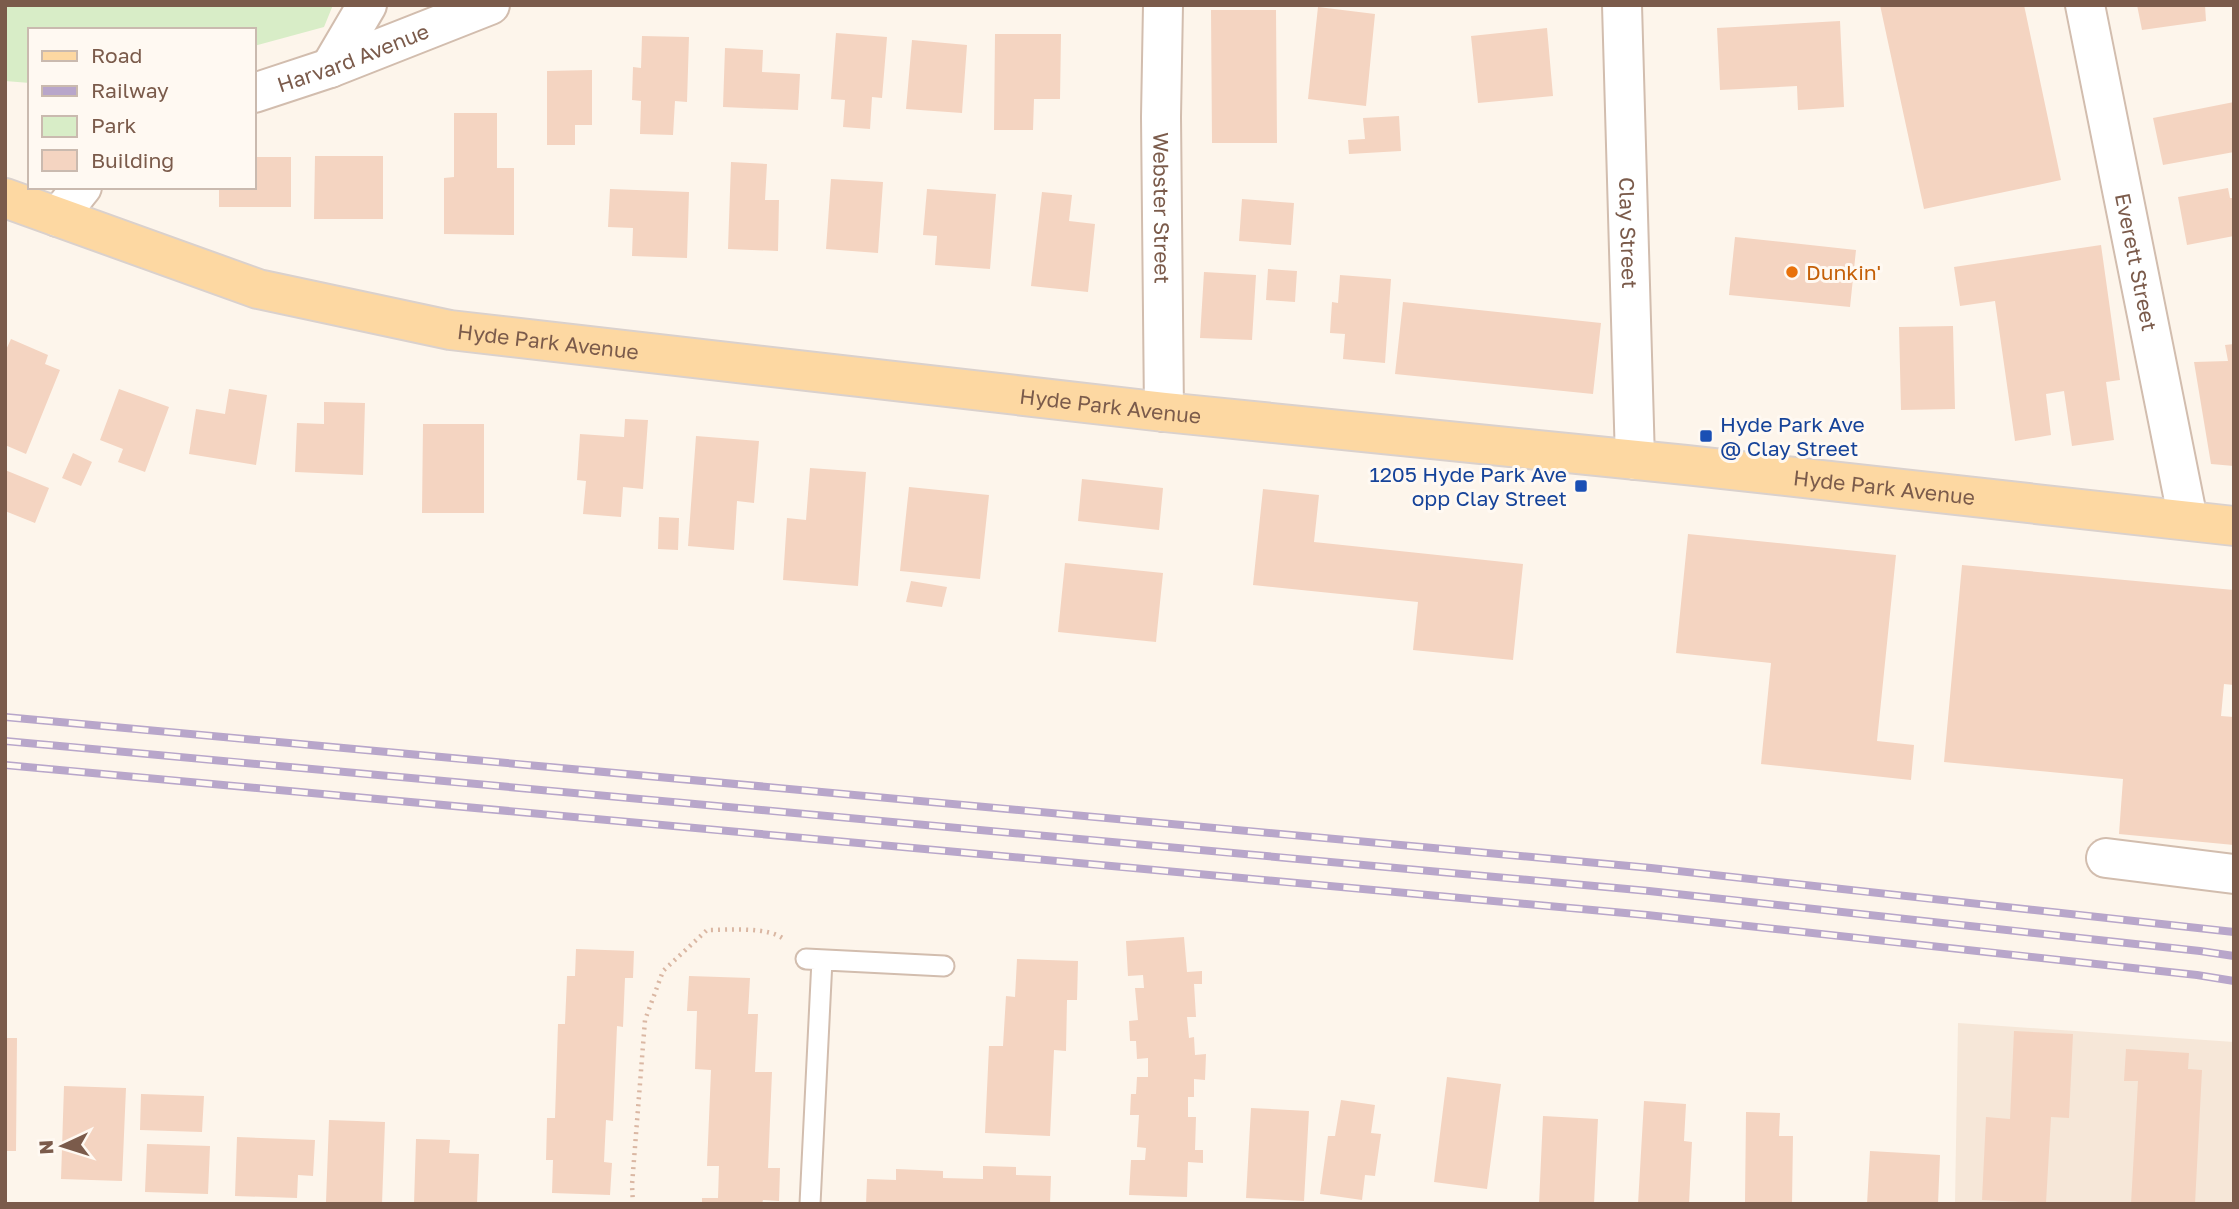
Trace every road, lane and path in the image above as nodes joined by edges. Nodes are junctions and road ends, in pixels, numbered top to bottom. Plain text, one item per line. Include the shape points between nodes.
1 (367, 5) edge
2 (491, 5) edge
3 (1164, 5) edge
4 (1622, 5) edge
5 (2085, 5) edge
6 (330, 68) junction
7 (256, 92) edge
8 (80, 189) edge
9 (5, 198) edge
10 (58, 217) junction
11 (1164, 412) junction
12 (1635, 460) junction
13 (2188, 520) junction
14 (2234, 526) edge
15 (2106, 858) dead end
16 (2234, 874) edge
17 (814, 960) junction
18 (944, 966) dead end
19 (633, 1204) edge
20 (810, 1204) edge

1 - 6 street
2 - 6 street, Harvard Avenue
3 - 11 street, Webster Street
4 - 12 street, Clay Street
5 - 13 street, Everett Street
6 - 7 street, Harvard Avenue
8 - 10 street
9 - 10 main road, Hyde Park Avenue
10 - 11 main road, Hyde Park Avenue via 258,289 450,330
11 - 12 main road, Hyde Park Avenue
12 - 13 main road, Hyde Park Avenue
13 - 14 main road, Hyde Park Avenue
15 - 16 street
17 - 18 lane
17 - 19 path via 779,934 707,930 663,971 645,1020
17 - 20 lane

